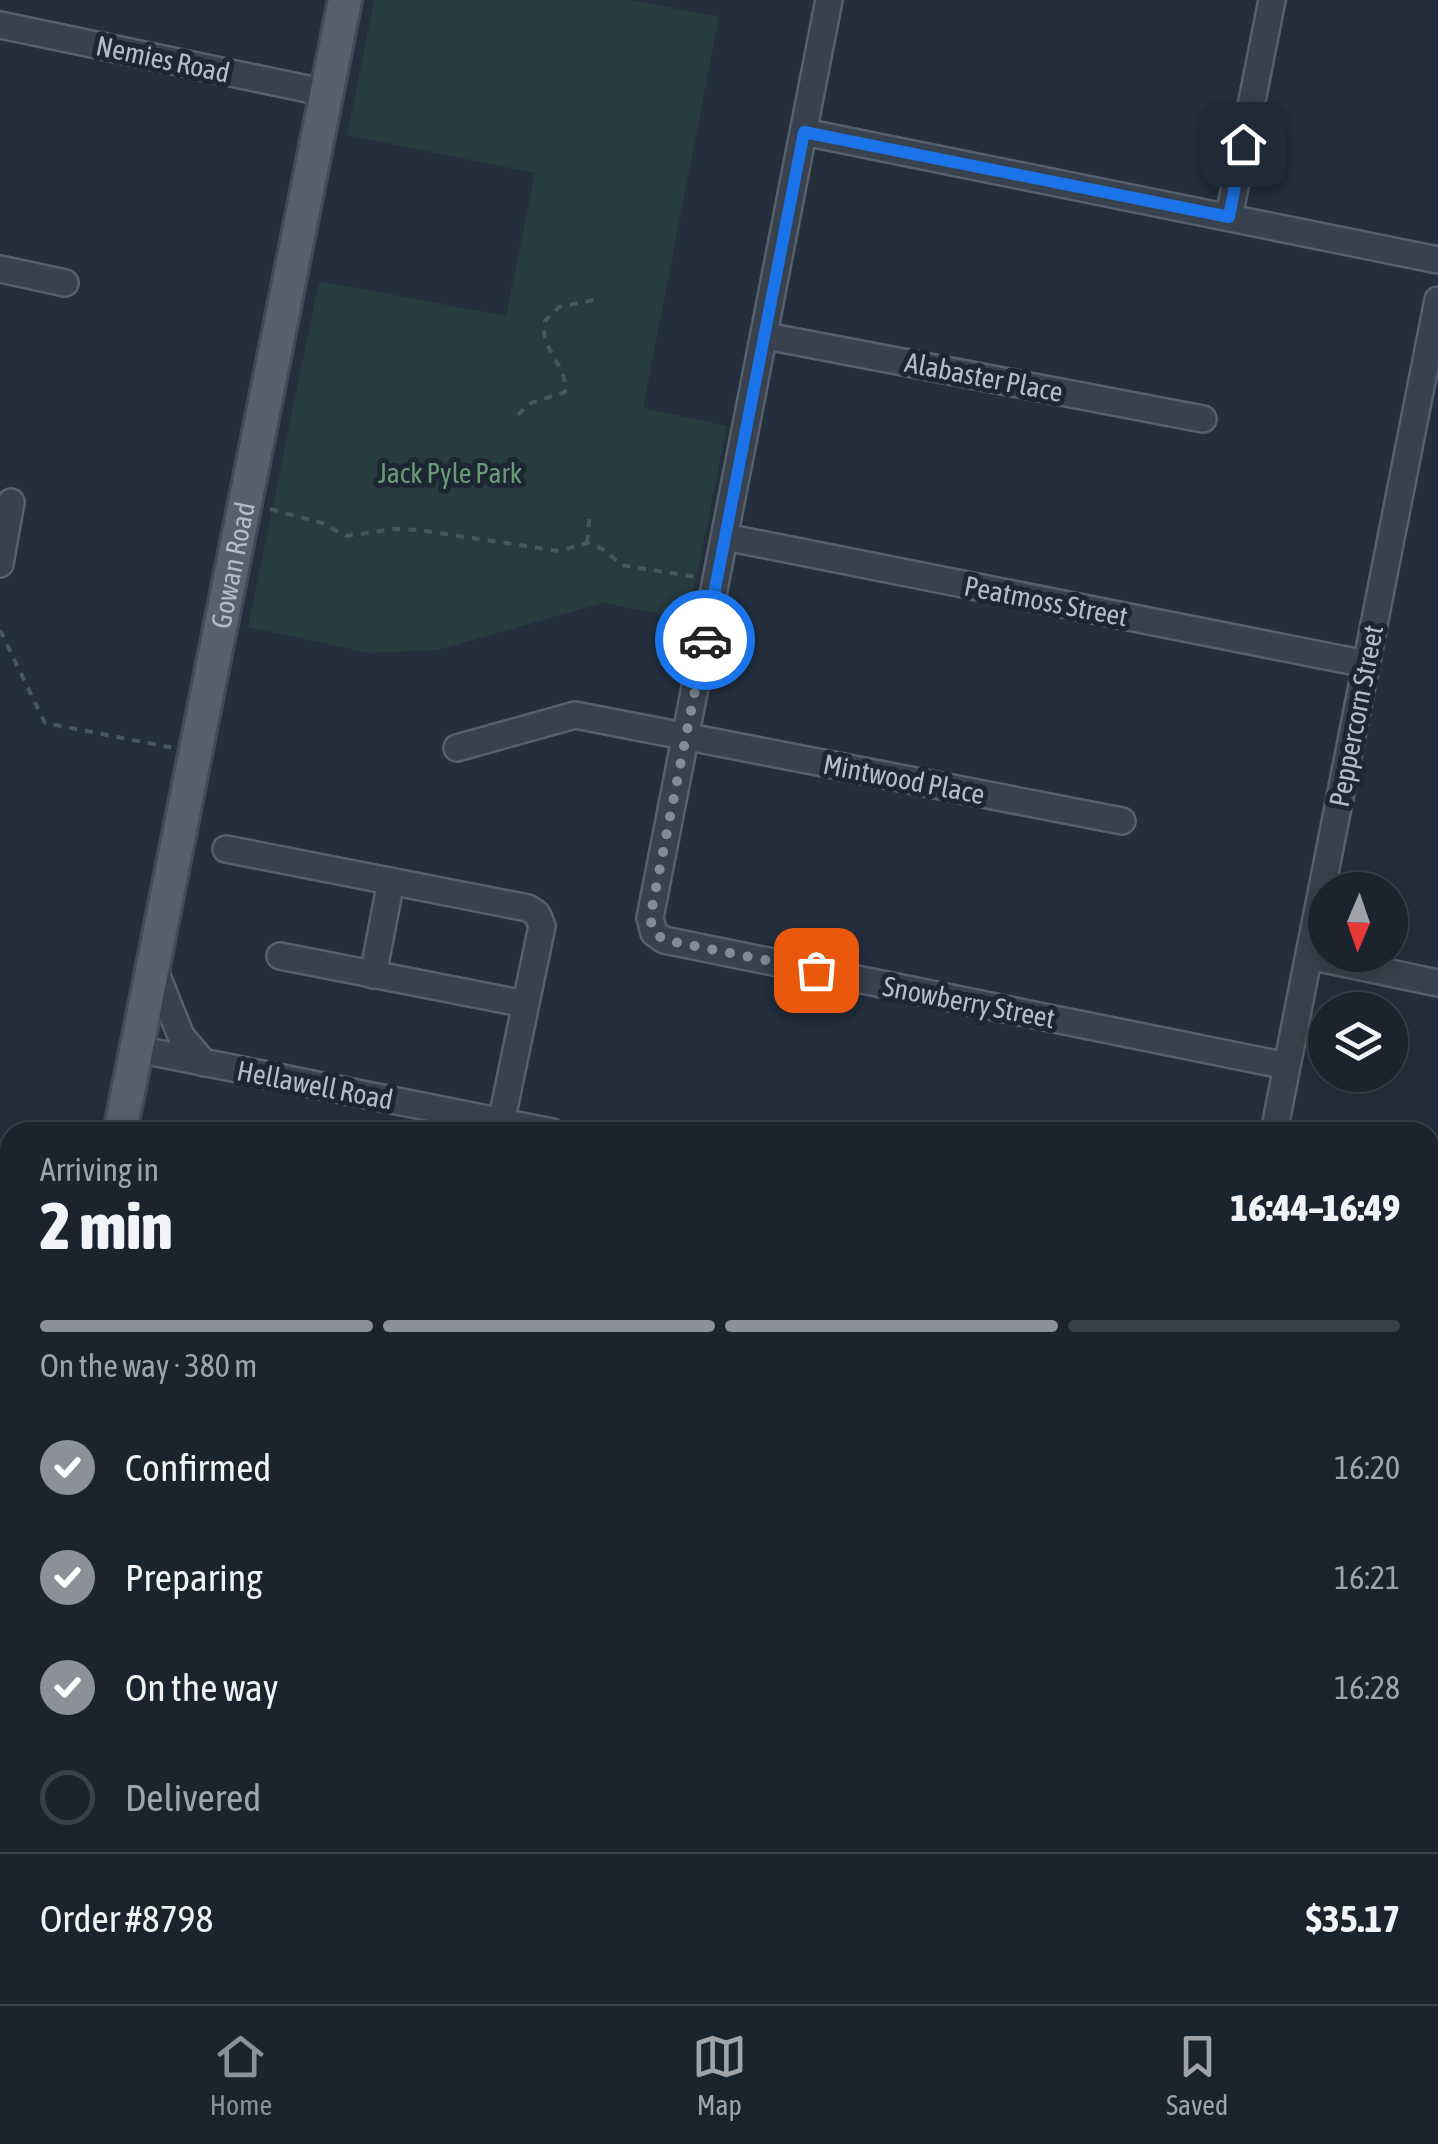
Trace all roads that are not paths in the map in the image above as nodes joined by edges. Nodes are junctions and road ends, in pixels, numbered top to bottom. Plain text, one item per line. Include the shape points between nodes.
1 (345, 0) edge
2 (829, 0) edge
3 (1272, 0) edge
4 (0, 26) edge
5 (326, 93) junction
6 (804, 132) junction
7 (1229, 217) junction
8 (1438, 260) edge
9 (0, 270) edge
10 (65, 283) dead end
11 (1438, 300) edge
12 (766, 336) junction
13 (1202, 419) dead end
14 (12, 502) dead end
15 (726, 537) junction
16 (0, 564) edge
17 (1366, 664) junction
18 (686, 737) junction
19 (457, 748) dead end
20 (1122, 821) dead end
21 (226, 850) dead end
22 (1325, 872) edge
23 (391, 881) junction
24 (280, 956) dead end
25 (1308, 961) edge
26 (153, 966) junction
27 (1388, 972) edge
28 (373, 974) junction
29 (1438, 982) edge
30 (525, 1004) junction
31 (138, 1050) junction
32 (204, 1063) junction
33 (1287, 1066) junction
34 (122, 1122) edge
35 (501, 1122) joint
36 (1276, 1122) edge

1 - 5 main road, Gowan Road
2 - 6 street
3 - 7 street
4 - 5 street, Nemies Road
5 - 26 main road, Gowan Road
6 - 7 street
6 - 12 street
7 - 8 street
9 - 10 street
11 - 17 street, Peppercorn Street
12 - 13 street, Alabaster Place
12 - 15 street
14 - 16 street
15 - 17 street, Peatmoss Street
15 - 18 street
17 - 22 street, Peppercorn Street
18 - 19 street, Mintwood Place via 575,715
18 - 20 street, Mintwood Place
18 - 33 street, Snowberry Street via 650,918 664,940
21 - 23 street
23 - 28 street
23 - 30 street via 538,914 542,926
24 - 28 street
25 - 33 street, Peppercorn Street
26 - 31 main road, Gowan Road
26 - 32 street via 181,1036
27 - 29 street
28 - 30 street
30 - 35 street
31 - 32 street, Hellawell Road
31 - 34 main road, Gowan Road
32 - 35 street, Hellawell Road
33 - 36 street, Peppercorn Street

